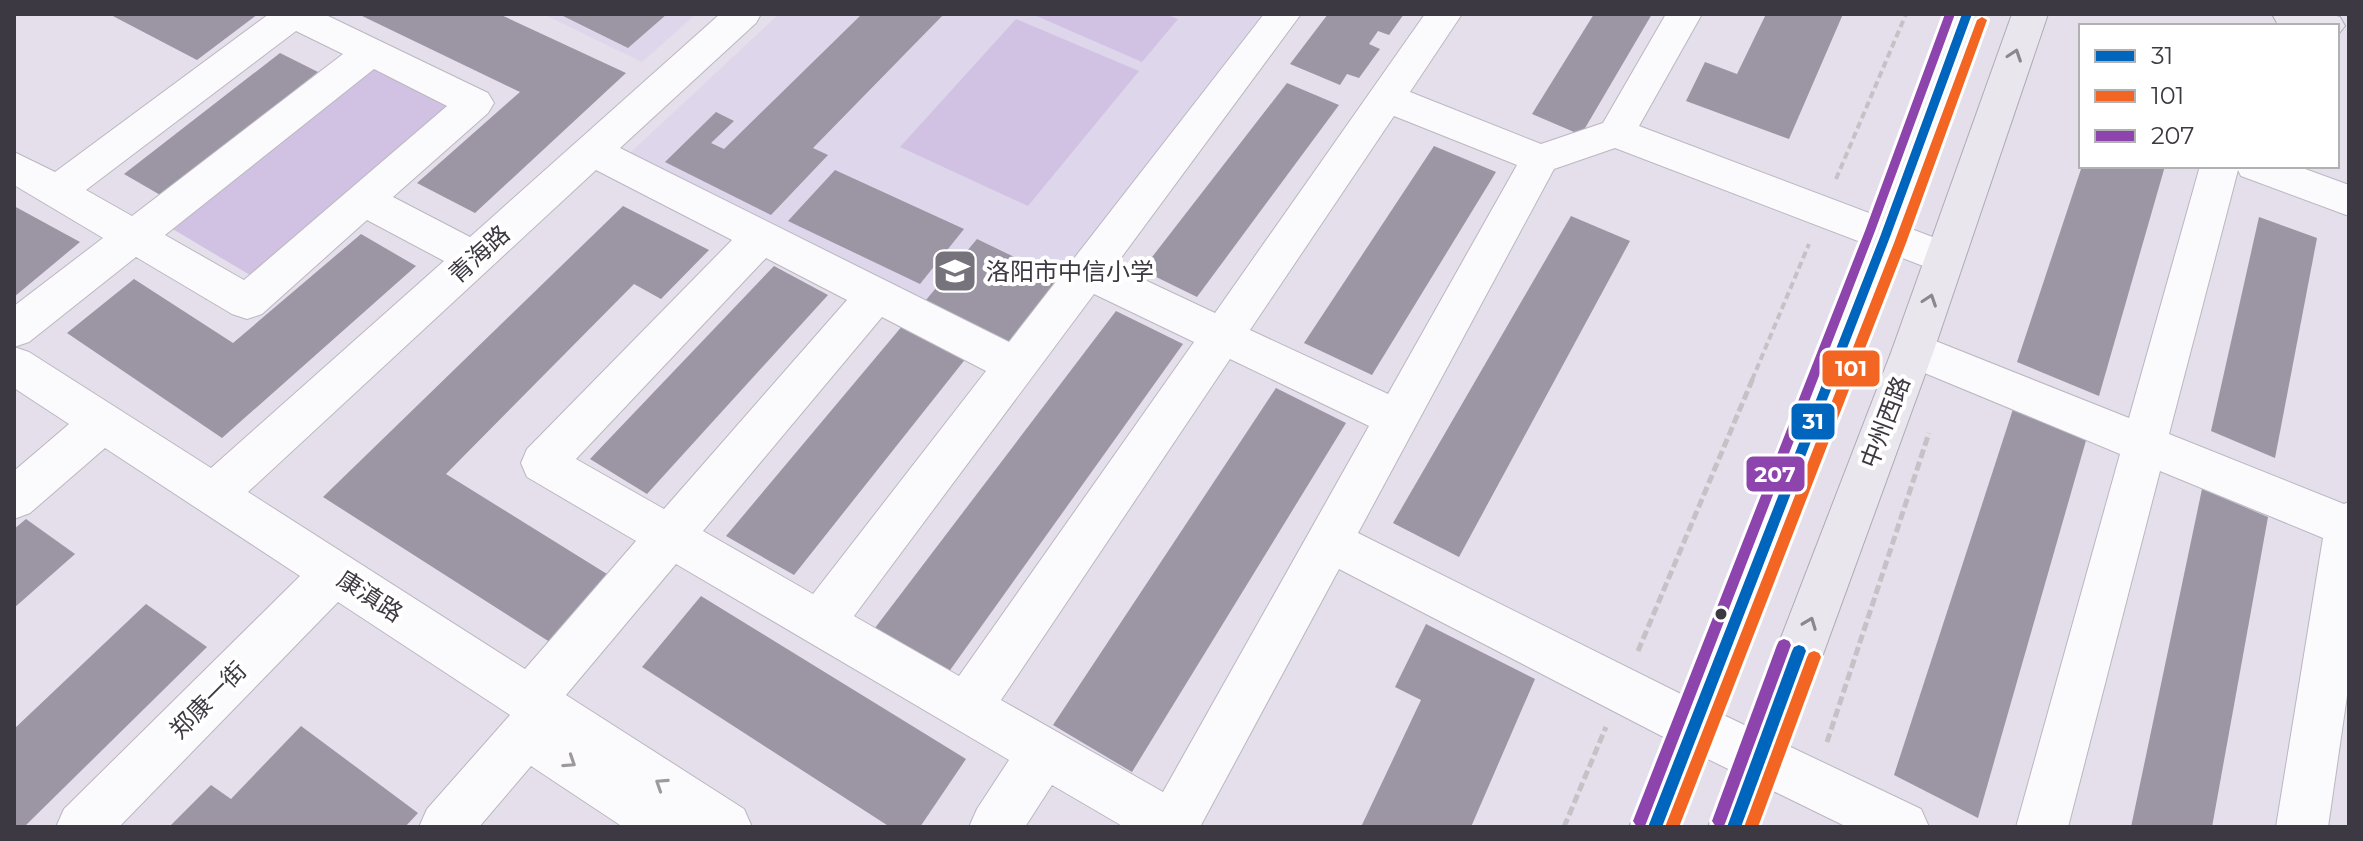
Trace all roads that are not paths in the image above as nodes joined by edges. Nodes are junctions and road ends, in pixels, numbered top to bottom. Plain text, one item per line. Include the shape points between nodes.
1 (293, 14) edge
2 (743, 14) edge
3 (1283, 14) edge
4 (1444, 14) edge
5 (1684, 14) edge
6 (1967, 14) edge
7 (2030, 14) edge
8 (2290, 14) edge
9 (2321, 24) edge
10 (371, 52) junction
11 (1386, 98) junction
12 (1616, 133) junction
13 (592, 151) junction
14 (1540, 159) junction
15 (14, 167) edge
16 (2218, 168) edge
17 (2260, 168) edge
18 (56, 192) junction
19 (364, 200) junction
20 (2349, 201) edge
21 (134, 237) junction
22 (761, 237) junction
23 (1885, 237) junction
24 (475, 258) junction
25 (1945, 258) junction
26 (1088, 272) junction
27 (876, 295) junction
28 (14, 330) edge
29 (1222, 336) junction
30 (1913, 350) junction
31 (14, 365) edge
32 (1016, 366) junction
33 (14, 396) edge
34 (1397, 419) junction
35 (92, 431) junction
36 (2145, 444) junction
37 (214, 494) junction
38 (14, 499) edge
39 (2349, 525) edge
40 (670, 536) junction
41 (1329, 541) junction
42 (325, 583) junction
43 (820, 623) junction
44 (966, 708) junction
45 (534, 715) junction
46 (1695, 727) junction
47 (1044, 752) junction
48 (1759, 757) junction
49 (82, 827) edge
50 (445, 827) edge
51 (669, 827) edge
52 (726, 827) edge
53 (995, 827) edge
54 (1655, 827) edge
55 (1734, 827) edge
56 (1903, 827) edge
57 (2042, 827) edge
58 (2302, 827) edge

1 - 10 street
1 - 18 street
2 - 13 street, 青海路
3 - 26 street
4 - 11 street
5 - 12 street
6 - 23 main road
25 -> 7 main road, 中州西路
8 - 9 main road
10 - 19 street via 475,103
10 - 21 street
11 - 14 street
11 - 29 street
12 - 14 street
12 - 23 street
13 - 22 street
13 - 24 street, 青海路
14 - 34 street
15 - 18 street
16 - 36 street
17 - 20 street
18 - 21 street
19 - 21 street via 247,302
19 - 24 street
21 - 28 street
22 - 27 street
22 - 40 street via 543,463
23 - 25 street
23 - 46 main road
24 - 37 street, 青海路
30 -> 25 main road, 中州西路
26 - 29 street
26 - 32 street
27 - 32 street
27 - 40 street
29 - 34 street
29 - 44 street
30 - 36 street
48 -> 30 main road, 中州西路
31 - 35 street, 康滇路
32 - 43 street
33 - 35 street, 康滇路
34 - 41 street
35 - 37 street, 康滇路
35 - 38 street
35 - 42 street, 康滇路
36 - 39 street
36 - 57 street
37 - 42 street, 康滇路
39 - 58 street
40 - 43 street
40 - 45 street
41 - 46 street
41 - 47 street via 1172,826
42 - 45 street, 康滇路
42 - 49 street, 郑康一街
43 - 44 street
44 - 47 street
45 - 50 street
45 -> 51 street, 康滇路
52 -> 45 street, 康滇路
46 - 48 street
46 - 54 main road
47 - 53 street
48 - 55 main road, 中州西路
48 - 56 street

